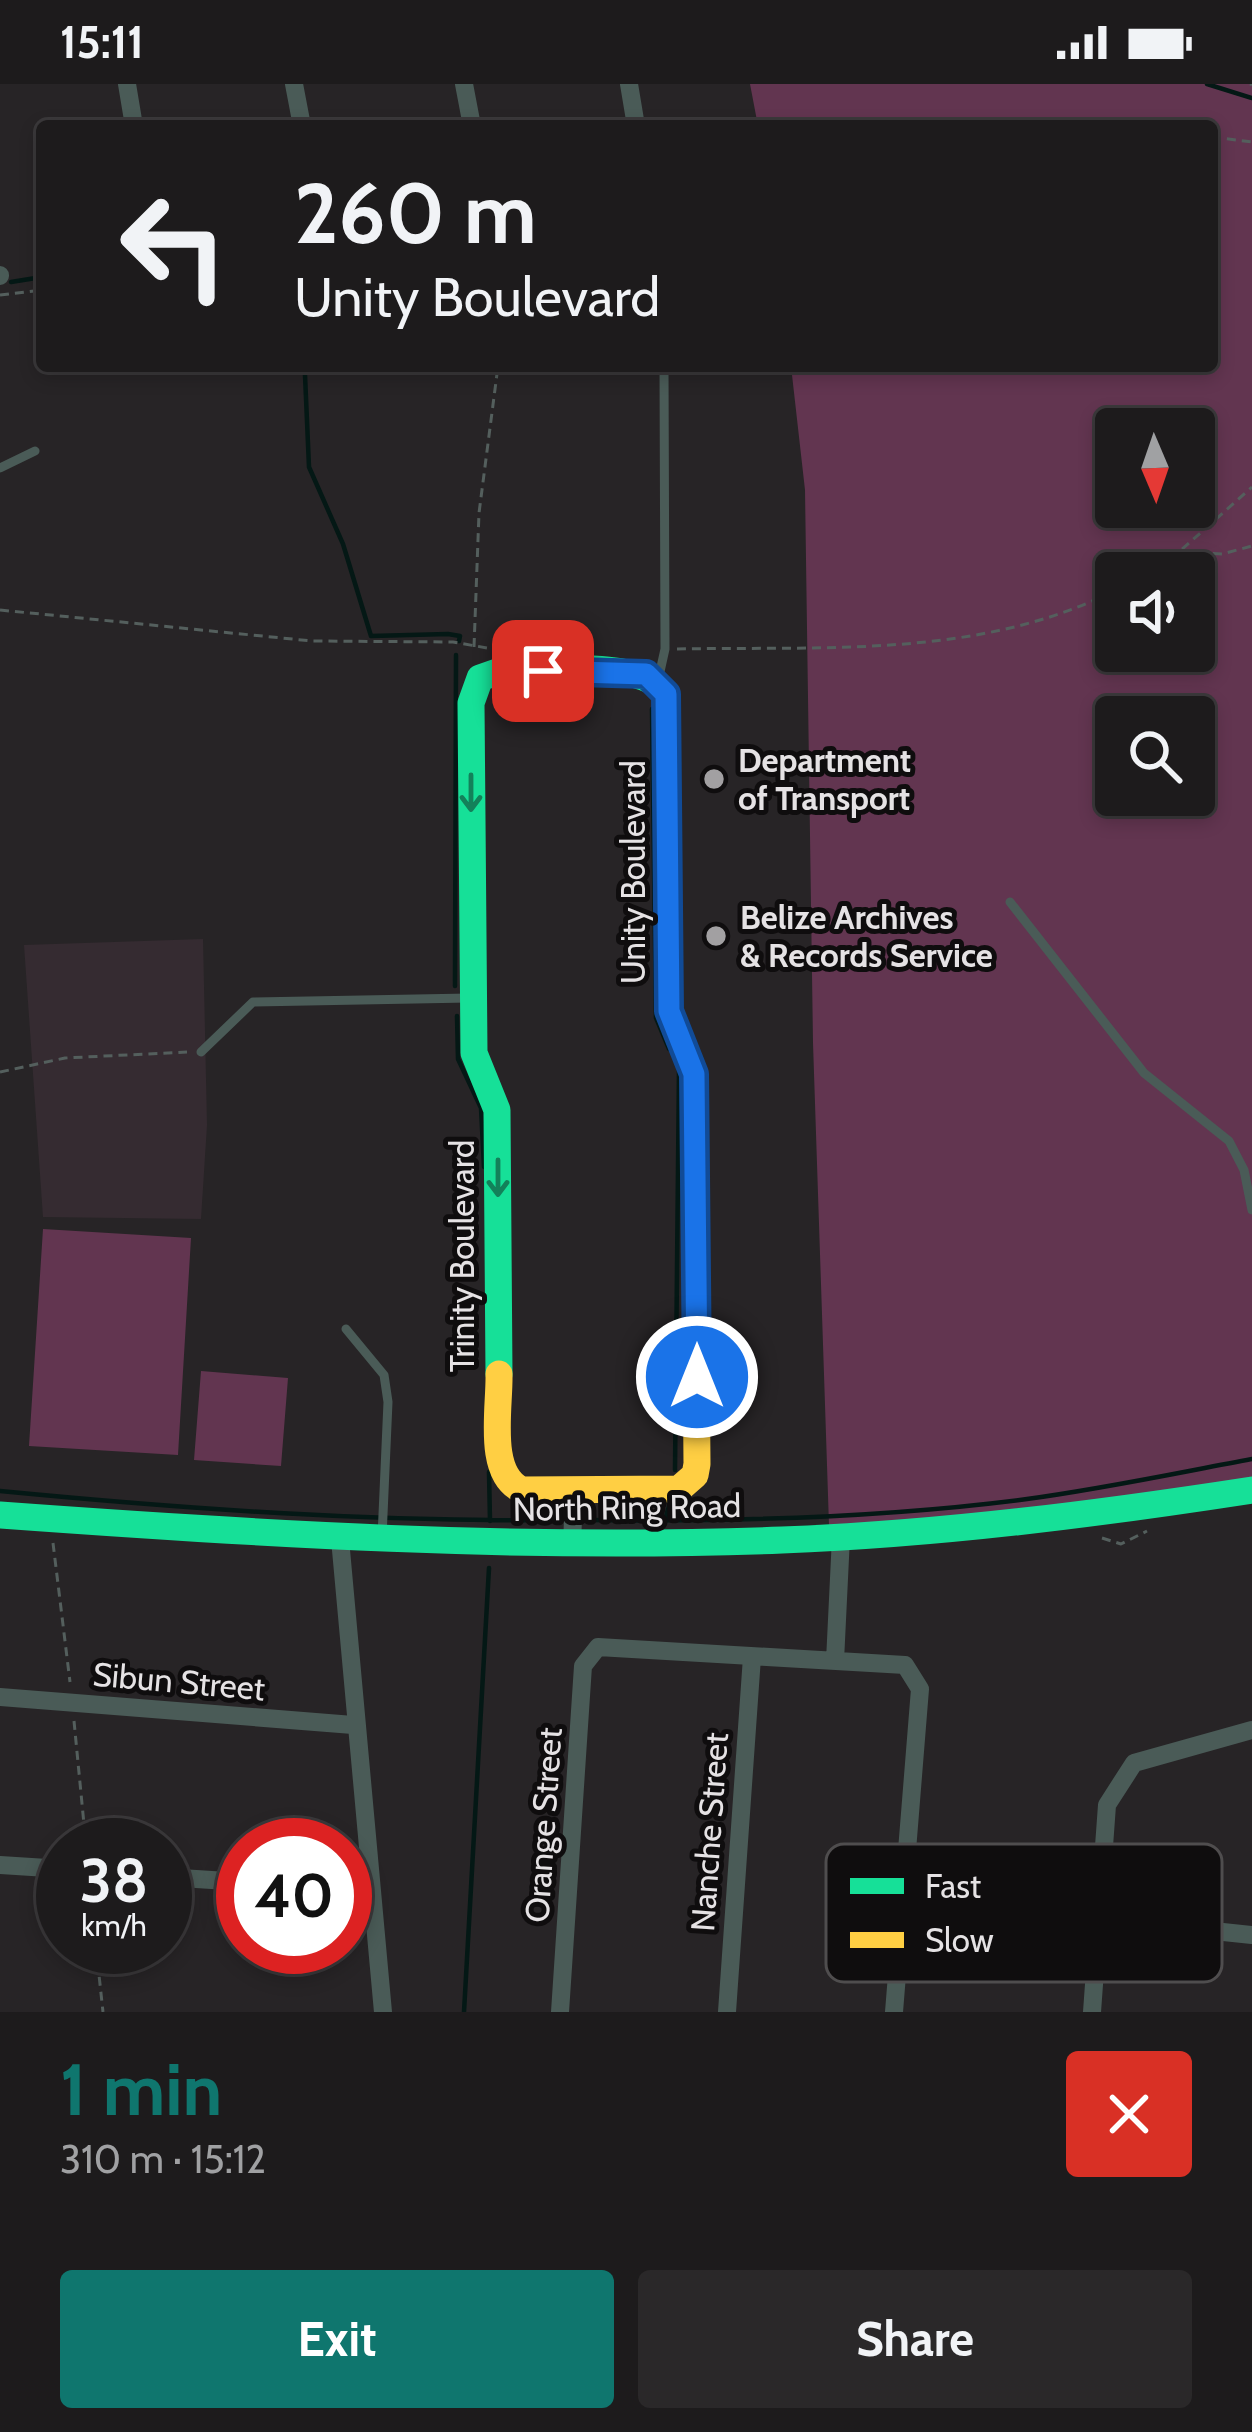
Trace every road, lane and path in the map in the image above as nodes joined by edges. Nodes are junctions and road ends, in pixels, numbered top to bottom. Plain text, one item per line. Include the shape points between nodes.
1 (127, 84) edge
2 (294, 84) edge
3 (464, 84) edge
4 (629, 84) edge
5 (133, 120) edge
6 (301, 120) edge
7 (471, 120) edge
8 (636, 120) edge
9 (1218, 138) edge
10 (1252, 142) edge
11 (36, 291) edge
12 (0, 296) edge
13 (497, 372) edge
14 (664, 372) edge
15 (35, 451) dead end
16 (0, 468) edge
17 (1252, 487) edge
18 (1252, 546) edge
19 (1179, 552) edge
20 (1215, 554) edge
21 (1095, 598) edge
22 (0, 610) edge
23 (665, 649) junction
24 (474, 650) junction
25 (498, 650) dead end
26 (658, 681) junction
27 (1010, 902) dead end
28 (472, 998) junction
29 (201, 1052) joint
30 (0, 1072) edge
31 (1252, 1210) edge
32 (346, 1330) dead end
33 (1252, 1490) edge
34 (574, 1491) junction
35 (0, 1515) edge
36 (1152, 1518) dead end
37 (54, 1519) junction
38 (1097, 1531) dead end
39 (841, 1537) junction
40 (340, 1539) junction
41 (381, 1542) junction
42 (572, 1546) junction
43 (752, 1657) junction
44 (835, 1661) junction
45 (0, 1697) edge
46 (72, 1702) junction
47 (353, 1725) junction
48 (1252, 1730) edge
49 (83, 1818) edge
50 (363, 1818) edge
51 (908, 1844) edge
52 (1105, 1844) edge
53 (0, 1865) edge
54 (36, 1868) edge
55 (372, 1901) edge
56 (1222, 1932) edge
57 (1252, 1935) edge
58 (99, 1974) edge
59 (896, 1982) edge
60 (1095, 1982) edge
61 (103, 2012) edge
62 (383, 2012) edge
63 (560, 2012) edge
64 (727, 2012) edge
65 (894, 2012) edge
66 (1092, 2012) edge

1 - 5 street
2 - 6 street
3 - 7 street
4 - 8 street
9 - 10 path
11 - 12 path
13 - 24 path via 479,513
14 - 23 lane
15 - 16 lane
17 - 19 path
18 - 20 path
21 - 23 path via 1020,628 918,646
22 - 24 path via 312,641 452,642
23 - 26 lane
24 - 25 path
26 -> 28 street, Trinity Boulevard via 629,671 500,671 480,678 471,703
26 - 34 street, Unity Boulevard via 668,707 669,1011 694,1074 697,1464 679,1490
27 - 31 lane via 1144,1073 1229,1141
28 - 29 lane via 253,1002
28 -> 34 street, Trinity Boulevard via 474,1053 497,1110 500,1466 522,1490
29 - 30 path via 65,1058
32 - 41 lane via 384,1376
33 - 39 street, North Ring Road via 1062,1518
34 - 42 street
35 - 37 street, North Ring Road
36 - 38 path via 1130,1542 1105,1541
37 - 40 street, North Ring Road
37 - 46 path
39 - 42 street, North Ring Road
39 - 44 street
40 - 41 street, North Ring Road
40 - 47 street
41 - 42 street, North Ring Road
43 - 44 street
43 - 63 street, Orange Street via 598,1647 583,1666
43 - 64 street, Nanche Street
44 - 51 street via 904,1665 920,1689
45 - 46 street, Sibun Street
46 - 47 street, Sibun Street
46 - 49 path
47 - 50 street
48 - 52 street via 1134,1763 1108,1805
53 - 54 street
55 - 62 street
56 - 57 street
58 - 61 path
59 - 65 street
60 - 66 street

